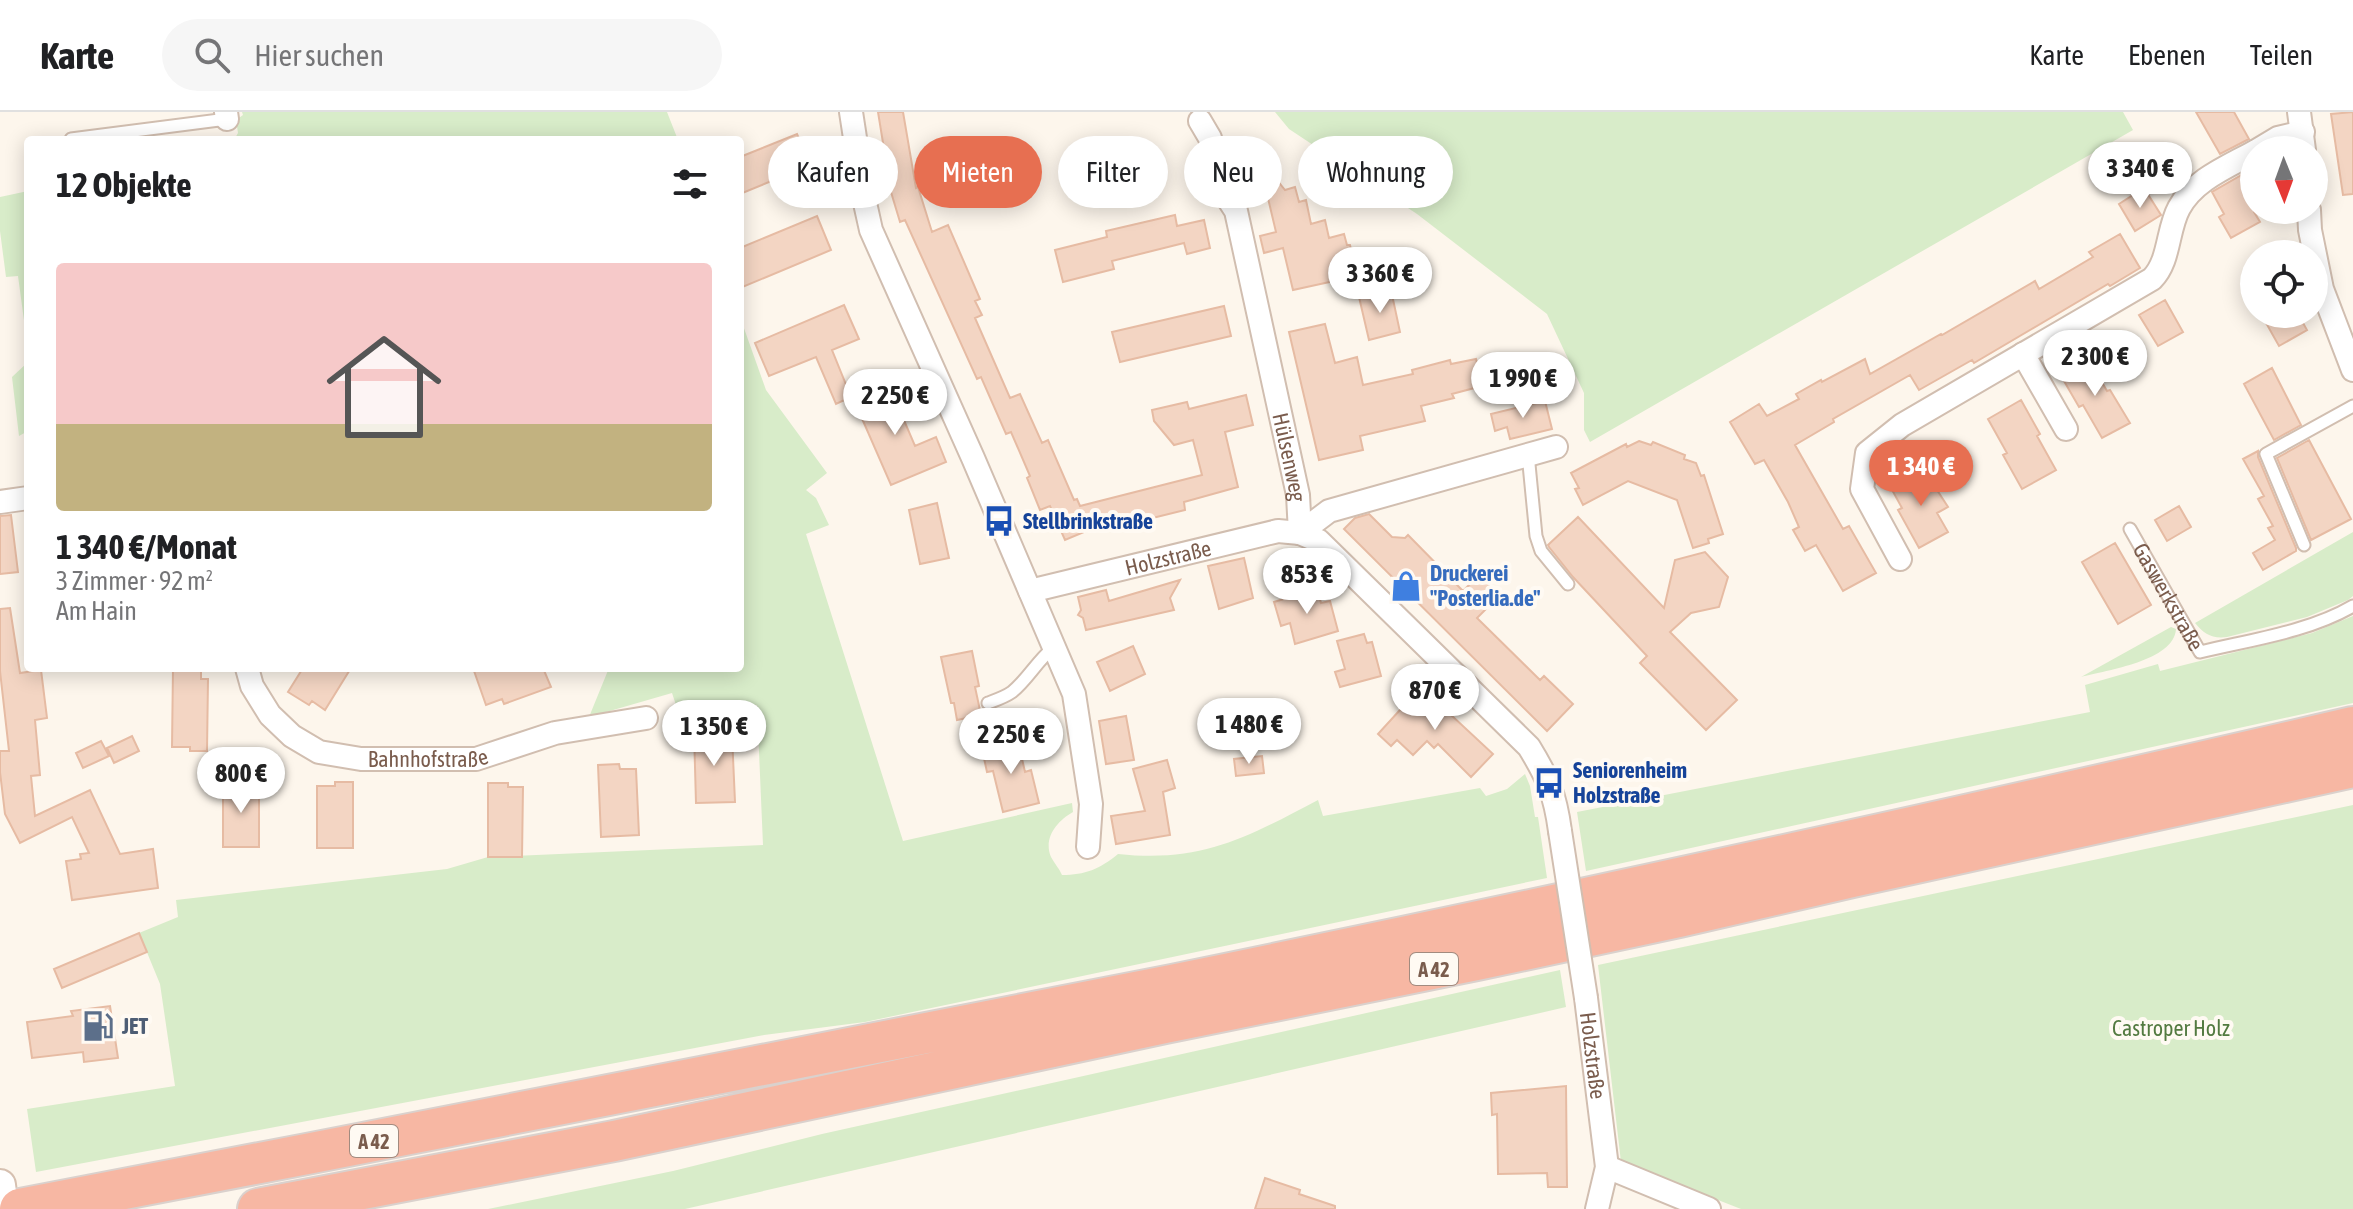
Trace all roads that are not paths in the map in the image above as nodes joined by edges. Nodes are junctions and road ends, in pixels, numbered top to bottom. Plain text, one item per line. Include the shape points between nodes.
1 (851, 112) edge
2 (227, 115) edge
3 (1200, 121) dead end
4 (90, 136) edge
5 (2240, 160) edge
6 (2310, 224) edge
7 (2023, 354) junction
8 (2353, 370) edge
9 (2353, 406) edge
10 (2066, 429) dead end
11 (1556, 447) dead end
12 (1528, 454) junction
13 (24, 499) edge
14 (0, 502) edge
15 (2130, 529) dead end
16 (1300, 533) junction
17 (2304, 545) dead end
18 (1900, 559) dead end
19 (1568, 584) dead end
20 (1030, 591) junction
21 (2353, 606) edge
22 (1053, 648) junction
23 (248, 672) edge
24 (988, 703) dead end
25 (646, 718) dead end
26 (2353, 727) edge
27 (2353, 767) edge
28 (1088, 847) dead end
29 (1607, 1167) junction
30 (0, 1185) edge
31 (3, 1209) edge
32 (20, 1209) edge
33 (258, 1209) edge
34 (1597, 1209) edge
35 (1709, 1209) edge

1 - 20 street via 871,230
2 - 4 lane
3 - 16 street, Hülsenweg via 1210,138 1223,191 1236,211 1298,495
5 - 7 street via 2198,184 2187,197 2152,279
6 - 8 street via 2322,289
7 - 10 street
7 - 18 street via 1902,425 1867,453 1862,489
9 - 17 lane via 2266,454
11 - 12 street, Hülsenweg
12 - 16 street, Hülsenweg via 1329,511
12 - 19 lane via 1536,536 1541,551
13 - 14 street
15 - 21 lane, Gaswerkstraße via 2200,652 2309,625
16 - 20 street, Holzstraße via 1278,531
16 - 29 street, Holzstraße, bridge via 1319,541 1529,747 1547,776 1557,809
20 - 22 street
22 - 24 lane via 1009,695
22 - 28 street via 1074,694 1091,804
23 - 25 street, Bahnhofstraße via 270,715 292,736 319,752 361,759 476,759 555,733
26 - 32 highway, A 42 via 1812,850 1272,964
27 - 33 highway, A 42 via 1493,957 614,1141
29 - 34 street
29 - 35 street
30 - 31 main road

